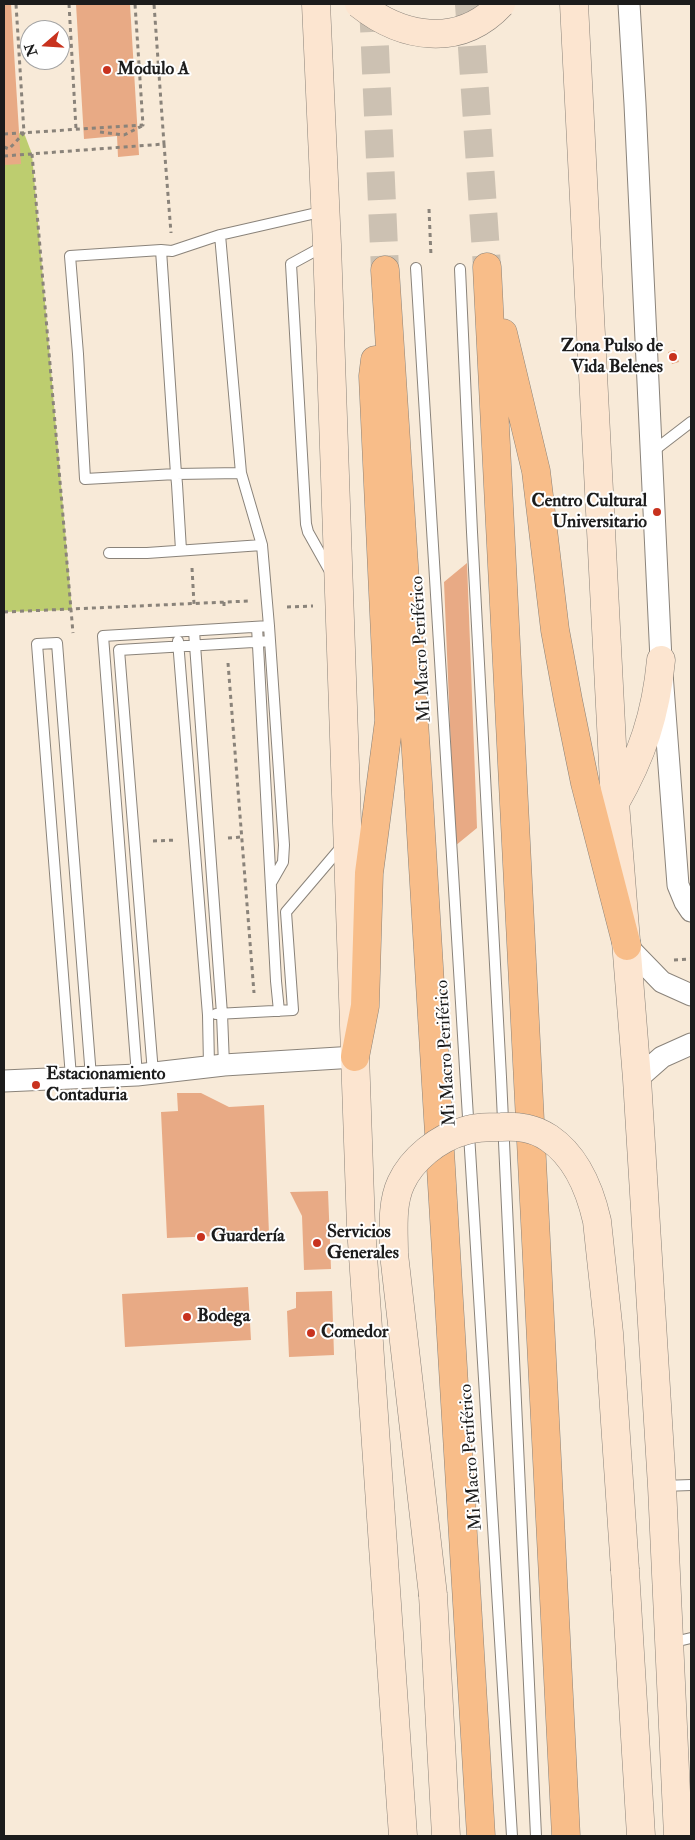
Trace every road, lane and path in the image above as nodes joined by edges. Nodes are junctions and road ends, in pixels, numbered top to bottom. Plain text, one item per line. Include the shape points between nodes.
1 (16, 4) edge
2 (69, 4) edge
3 (135, 4) edge
4 (154, 4) edge
5 (316, 4) edge
6 (359, 4) edge
7 (501, 4) edge
8 (574, 4) edge
9 (629, 4) edge
10 (142, 126) junction
11 (76, 129) junction
12 (100, 132) dead end
13 (24, 133) junction
14 (4, 134) edge
15 (4, 147) edge
16 (32, 154) junction
17 (4, 156) edge
18 (326, 210) junction
19 (220, 235) junction
20 (327, 244) junction
21 (161, 250) junction
22 (416, 268) dead end
23 (460, 269) dead end
24 (691, 422) edge
25 (652, 453) junction
26 (240, 473) junction
27 (176, 474) junction
28 (262, 545) junction
29 (182, 550) junction
30 (109, 554) dead end
31 (339, 588) junction
32 (268, 601) junction
33 (224, 602) junction
34 (314, 606) dead end
35 (72, 610) junction
36 (4, 612) edge
37 (270, 626) junction
38 (257, 627) junction
39 (226, 629) junction
40 (194, 631) junction
41 (177, 632) junction
42 (74, 639) dead end
43 (270, 640) junction
44 (258, 642) junction
45 (227, 644) junction
46 (178, 646) junction
47 (194, 646) junction
48 (661, 660) junction
49 (616, 803) junction
50 (241, 837) junction
51 (209, 838) junction
52 (194, 839) junction
53 (348, 839) junction
54 (134, 842) junction
55 (271, 883) junction
56 (691, 911) edge
57 (627, 946) junction
58 (691, 995) edge
59 (255, 1012) junction
60 (280, 1012) junction
61 (222, 1014) junction
62 (208, 1015) junction
63 (691, 1044) edge
64 (355, 1057) junction
65 (216, 1066) junction
66 (145, 1074) junction
67 (81, 1077) junction
68 (637, 1079) junction
69 (4, 1081) edge
70 (691, 1485) edge
71 (662, 1486) junction
72 (680, 1640) edge
73 (403, 1836) edge
74 (446, 1836) edge
75 (481, 1836) edge
76 (512, 1836) edge
77 (536, 1836) edge
78 (566, 1836) edge
79 (641, 1836) edge
80 (678, 1836) edge

1 - 13 path
2 - 11 path
3 - 10 path
4 - 16 path via 164,144
5 - 18 main road
6 - 7 main road, bridge via 389,24 429,34 448,33 479,23
8 - 49 main road
9 - 25 street
10 - 11 path
10 - 12 path via 124,135
11 - 13 path
13 - 14 path
13 - 15 path via 9,148
16 - 17 path
16 - 35 path
18 - 19 lane
18 - 20 main road
19 - 21 lane via 172,251
19 - 26 lane
20 - 31 main road
20 - 31 lane via 291,264 306,524
21 - 27 lane
21 - 27 lane via 70,256 85,479
22 - 76 lane, Mi Macro Periférico
23 - 77 lane
24 - 25 lane
25 - 48 street
26 - 27 lane
26 - 28 lane
27 - 29 lane
28 - 29 lane
28 - 32 lane
29 - 30 lane
31 - 53 main road
32 - 33 path
32 - 34 path via 283,607
32 - 37 lane
33 - 35 path
33 - 39 path
35 - 36 path
35 - 42 path
37 - 38 lane
37 - 43 lane
38 - 39 lane
38 - 44 lane
39 - 40 lane
40 - 41 lane
40 - 47 lane
41 - 46 lane
41 - 66 lane via 103,636
43 - 44 lane
43 - 55 lane via 284,846 283,862
44 - 45 lane
44 - 55 lane
45 - 47 lane
45 - 50 path
46 - 47 lane
46 - 52 lane
46 - 54 lane via 119,650
47 - 51 lane
48 - 49 main road via 648,735
48 - 56 street via 678,885
49 - 57 main road
50 - 51 path
50 - 59 path
51 - 61 lane
52 - 54 path
52 - 62 lane
53 - 60 lane via 286,912 293,1010
53 - 64 main road
54 - 66 lane
55 - 60 lane
57 - 58 street via 662,982
57 - 68 main road
57 - 78 highway via 579,756 555,630 536,472 487,266
59 - 60 lane
59 - 61 lane
61 - 62 lane
61 - 65 lane
62 - 65 lane
63 - 68 street via 662,1057
64 - 65 street
64 - 73 main road via 361,1227
64 - 75 highway via 365,1006 369,873 388,722 373,376 385,270
65 - 66 street
66 - 67 street
67 - 67 lane via 57,643 37,644
67 - 69 street
68 - 71 main road
70 - 71 lane
71 - 72 main road
72 - 80 main road
74 - 79 main road, bridge via 433,1595 394,1254 396,1198 407,1171 448,1137 475,1128 523,1127 547,1136 578,1169 587,1186 597,1222 609,1333

